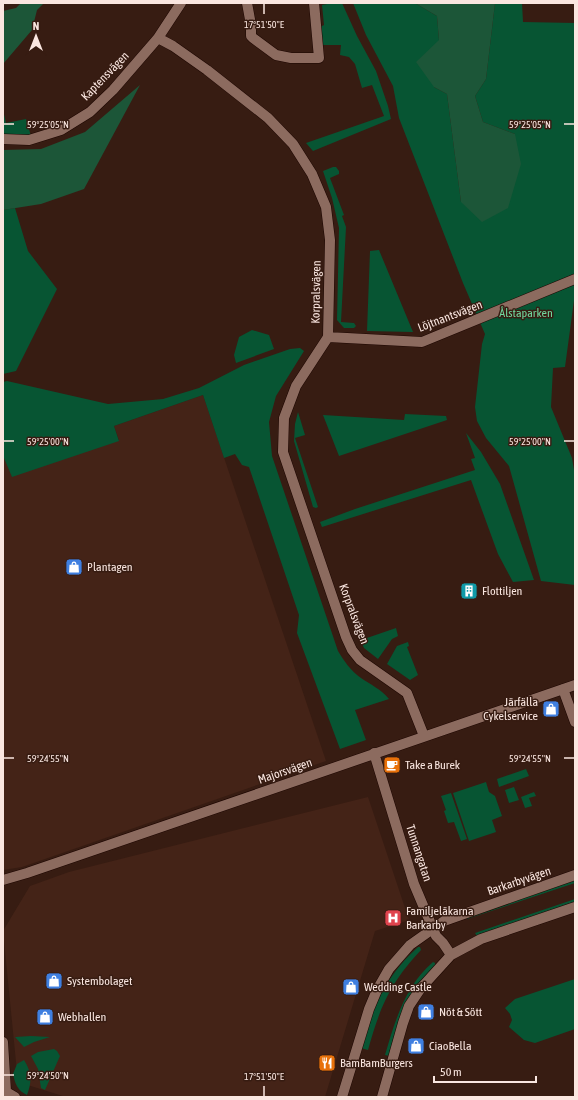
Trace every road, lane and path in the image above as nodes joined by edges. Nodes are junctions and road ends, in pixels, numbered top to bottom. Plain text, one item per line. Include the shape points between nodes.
1 (181, 3) edge
2 (247, 3) edge
3 (314, 3) edge
4 (158, 38) junction
5 (3, 140) edge
6 (575, 279) edge
7 (328, 337) junction
8 (575, 685) edge
9 (563, 689) junction
10 (575, 722) edge
11 (424, 736) junction
12 (374, 753) junction
13 (575, 875) edge
14 (3, 880) edge
15 (575, 907) edge
16 (433, 928) junction
17 (451, 955) junction
18 (3, 1042) edge
19 (4, 1090) edge
20 (16, 1097) edge
21 (342, 1097) edge
22 (382, 1097) edge

1 - 4 street, Kaptensvägen
2 - 3 street via 253,38 276,55 319,58
4 - 5 street, Kaptensvägen via 113,90 90,112 61,130 29,140
4 - 7 street, Korpralsvägen via 201,66 268,118 293,144 312,174 326,206 330,240
6 - 7 street, Löjtnantsvägen via 422,342
7 - 11 street, Korpralsvägen via 296,386 284,418 283,452 352,650 360,660 407,693
8 - 9 street, Majorsvägen
9 - 10 street
9 - 11 street, Majorsvägen
11 - 12 street, Majorsvägen
12 - 14 street, Majorsvägen
12 - 16 street, Tunnangatan via 414,884
13 - 16 street, Barkarbyvägen via 444,921
15 - 17 street via 481,939
16 - 17 street, Tunnangatan
16 - 21 street, Barkarbyvägen via 410,945 383,977 369,1009
17 - 22 street via 421,988 409,1006
18 - 19 street
19 - 20 street

